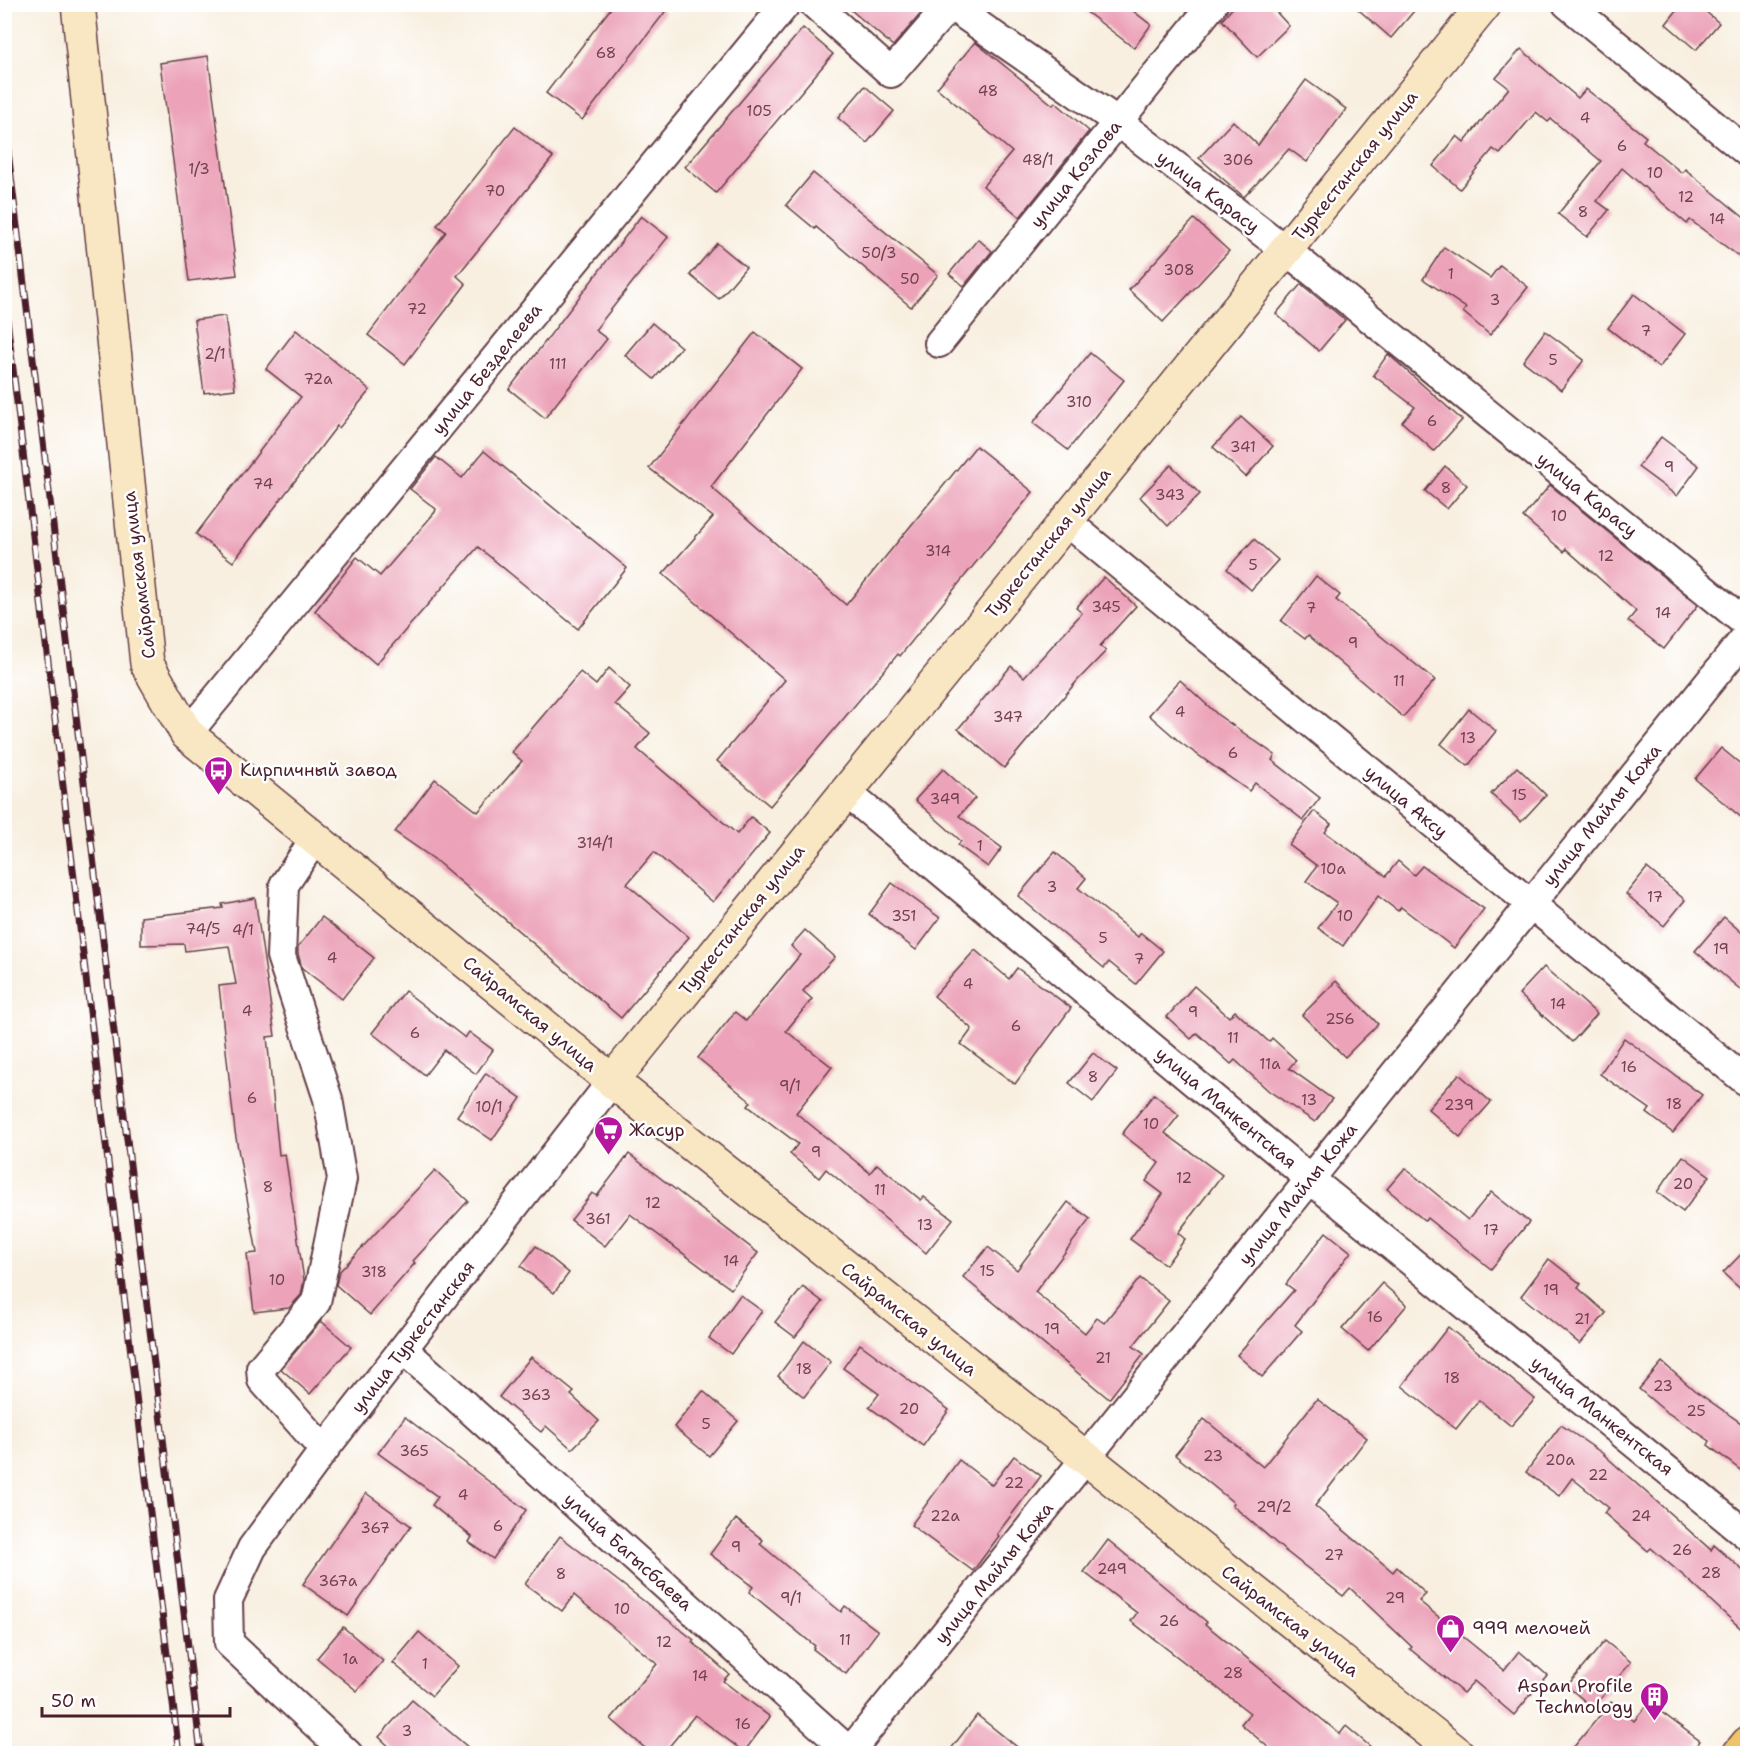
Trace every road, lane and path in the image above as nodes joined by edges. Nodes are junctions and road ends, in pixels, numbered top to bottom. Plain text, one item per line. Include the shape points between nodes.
1 (78, 4) edge
2 (786, 4) edge
3 (814, 4) edge
4 (1213, 4) edge
5 (1485, 4) edge
6 (1567, 4) edge
7 (1118, 122) junction
8 (1748, 153) edge
9 (1287, 251) junction
10 (939, 343) dead end
11 (1066, 520) junction
12 (1748, 625) edge
13 (1748, 634) edge
14 (188, 734) junction
15 (846, 792) junction
16 (316, 837) junction
17 (1530, 905) junction
18 (612, 1081) junction
19 (1748, 1083) edge
20 (1310, 1179) junction
21 (404, 1350) junction
22 (324, 1450) junction
23 (1086, 1459) junction
24 (1748, 1536) edge
25 (1748, 1743) edge
26 (850, 1753) edge
27 (348, 1754) edge
28 (1458, 1754) edge
29 (1739, 1754) edge

1 - 14 main road, Сайрамская улица via 147,664
2 - 14 street, улица Безделеева
3 - 7 street, улица Карасу via 891,73 950,5
4 - 7 street, улица Козлова
5 - 9 main road, Туркестанская улица
6 - 8 street
7 - 9 street, улица Карасу
7 - 10 street, улица Козлова
9 - 11 main road, Туркестанская улица
9 - 12 street, улица Карасу
11 - 15 main road, Туркестанская улица
11 - 17 street, улица Аксу
13 - 17 street, улица Майлы Кожа
14 - 16 main road, Сайрамская улица
15 - 18 main road, Туркестанская улица
15 - 20 street, улица Манкентская
16 - 18 main road, Сайрамская улица
16 - 22 street via 284,885 281,956 328,1099 342,1179 316,1302 261,1368 262,1380
17 - 19 street, улица Аксу
17 - 20 street, улица Майлы Кожа
18 - 21 street, улица Туркестанская
18 - 23 main road, Сайрамская улица
20 - 23 street, улица Майлы Кожа
20 - 24 street, улица Манкентская
21 - 22 street, улица Туркестанская
21 - 26 street, улица Багысбаева
22 - 27 street, улица Туркестанская via 252,1548 228,1600 229,1643
23 - 26 street, улица Майлы Кожа
23 - 28 main road, Сайрамская улица
25 - 29 main road

